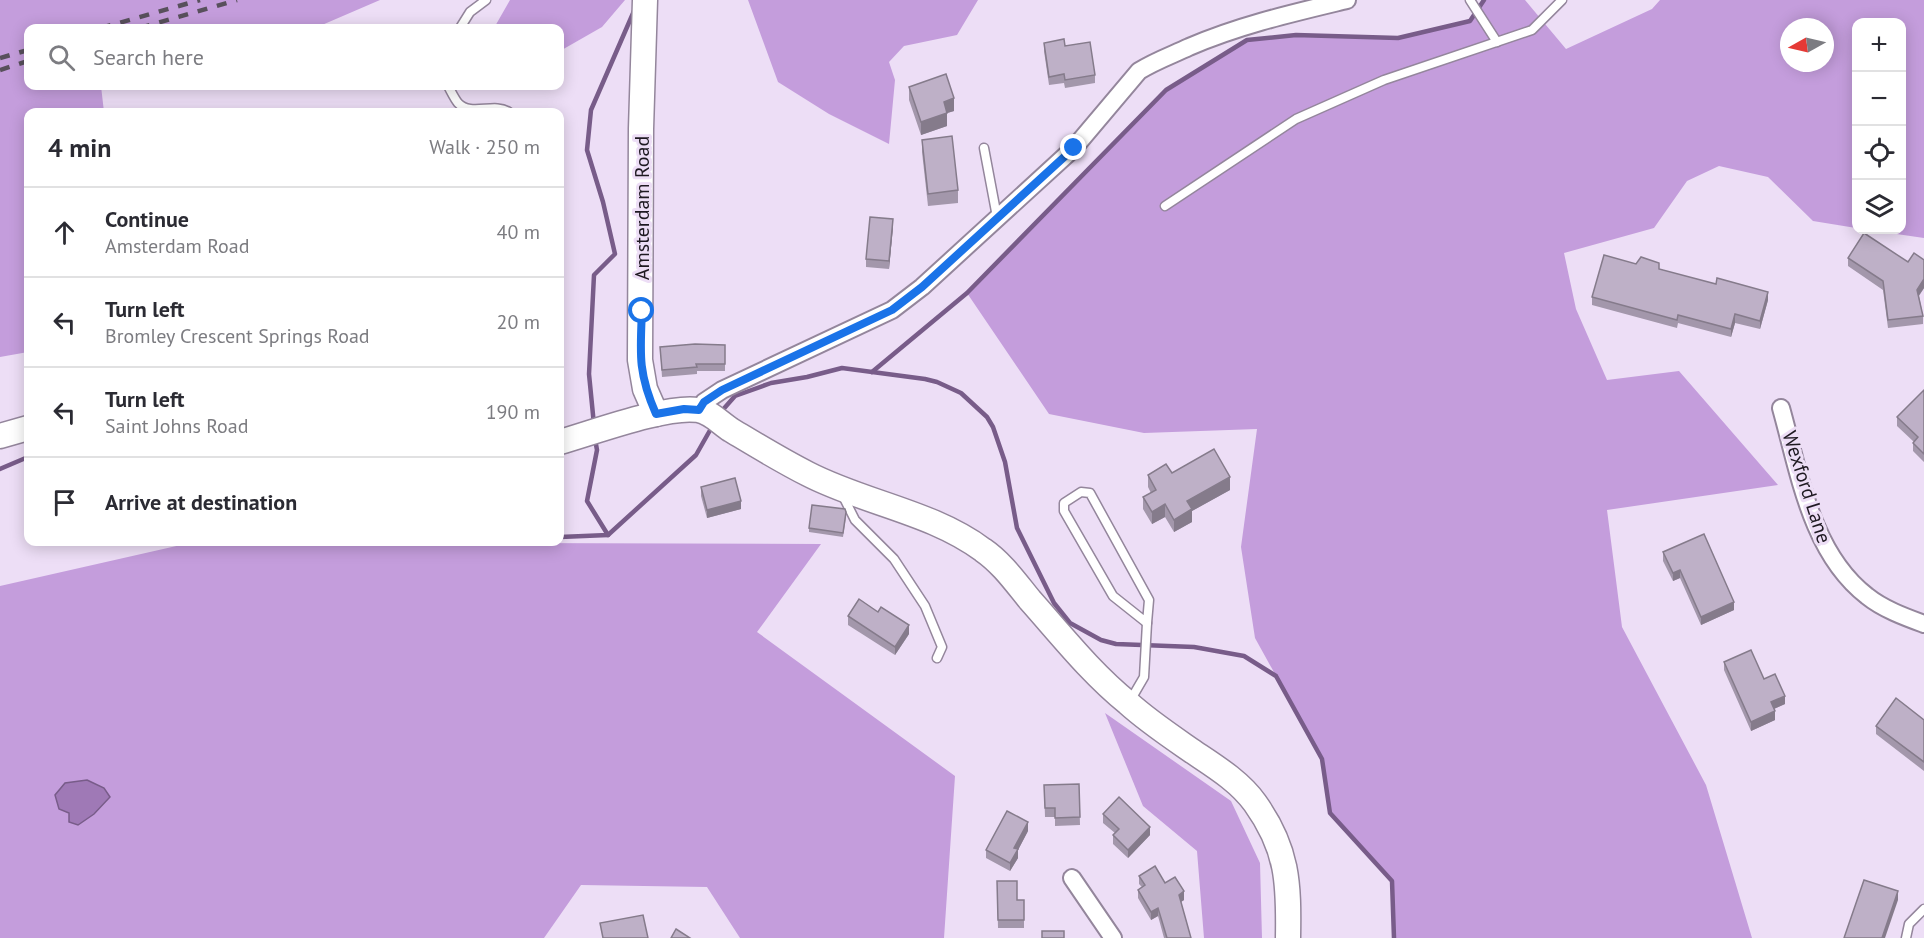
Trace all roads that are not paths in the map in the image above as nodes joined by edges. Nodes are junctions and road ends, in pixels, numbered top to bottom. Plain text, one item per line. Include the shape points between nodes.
1 (486, 0) edge
2 (645, 0) edge
3 (1347, 0) edge
4 (1470, 0) edge
5 (1562, 0) edge
6 (462, 24) edge
7 (1497, 42) junction
8 (450, 90) edge
9 (466, 108) edge
10 (984, 148) dead end
11 (1165, 206) dead end
12 (997, 217) junction
13 (1781, 408) dead end
14 (704, 412) junction
15 (656, 414) junction
16 (24, 429) edge
17 (0, 436) edge
18 (564, 441) edge
19 (839, 488) junction
20 (1924, 624) edge
21 (1147, 627) junction
22 (937, 658) dead end
23 (1129, 704) junction
24 (1072, 878) dead end
25 (1924, 909) edge
26 (1113, 938) edge
27 (1288, 938) edge
28 (1906, 938) edge

1 - 6 lane via 470,12
2 - 15 street, Amsterdam Road via 640,360 645,389
3 - 12 street via 1215,36 1139,71 1074,148
4 - 7 lane
5 - 7 lane via 1532,30
7 - 11 lane via 1384,80 1296,119
8 - 9 lane
10 - 12 lane
12 - 14 street via 892,310 722,390 704,402
13 - 20 street, Wexford Lane via 1812,516 1836,565 1869,597
14 - 15 street via 684,409
14 - 19 street via 807,474
15 - 18 street
16 - 17 street
19 - 22 lane via 855,520 894,559 925,606 942,647
19 - 23 street via 936,523 985,550 1090,669
21 - 21 lane via 1149,600 1090,493 1081,492 1064,503 1064,511 1113,596
21 - 23 lane via 1144,677
23 - 27 street via 1221,771 1255,802 1279,843 1285,862
24 - 26 street
25 - 28 lane via 1909,924

